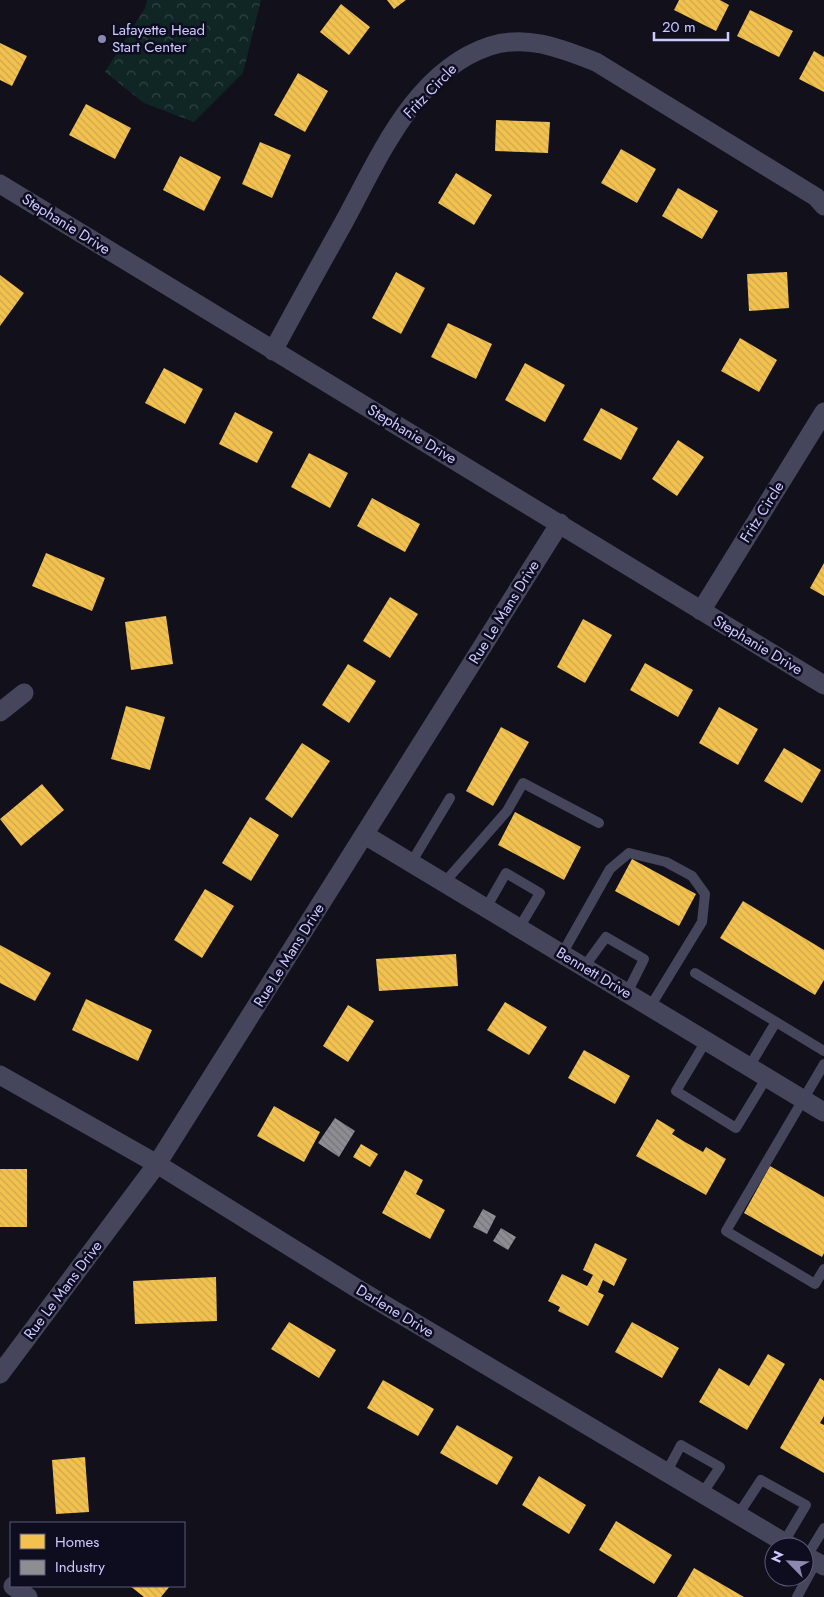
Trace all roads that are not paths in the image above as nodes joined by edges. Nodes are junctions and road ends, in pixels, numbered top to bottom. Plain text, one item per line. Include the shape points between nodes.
1 (0, 184) edge
2 (824, 206) edge
3 (273, 351) junction
4 (824, 412) edge
5 (560, 523) junction
6 (700, 612) junction
7 (824, 685) edge
8 (24, 693) dead end
9 (0, 712) edge
10 (450, 798) dead end
11 (599, 823) dead end
12 (365, 835) junction
13 (411, 863) junction
14 (444, 883) junction
15 (486, 908) junction
16 (519, 928) junction
17 (562, 954) junction
18 (584, 967) junction
19 (695, 973) dead end
20 (627, 993) junction
21 (650, 1007) junction
22 (776, 1022) junction
23 (706, 1041) junction
24 (824, 1051) edge
25 (824, 1064) edge
26 (749, 1067) junction
27 (0, 1075) edge
28 (767, 1077) junction
29 (804, 1100) junction
30 (824, 1112) edge
31 (157, 1164) junction
32 (824, 1269) edge
33 (0, 1374) edge
34 (666, 1473) junction
35 (702, 1494) junction
36 (738, 1515) junction
37 (824, 1528) edge
38 (774, 1537) edge
39 (805, 1537) edge
40 (814, 1542) edge
41 (0, 1575) edge
42 (10, 1583) edge
43 (15, 1587) edge
44 (28, 1597) edge

1 - 3 street, Stephanie Drive
2 - 3 street, Fritz Circle via 816,197 596,62 557,46 526,41 492,46 457,61 425,91 396,128
3 - 5 street, Stephanie Drive
4 - 6 street, Fritz Circle
5 - 6 street, Stephanie Drive
5 - 12 street, Rue Le Mans Drive
6 - 7 street, Stephanie Drive
8 - 9 street
10 - 13 lane
11 - 14 lane via 523,782 507,811
12 - 13 street, Bennett Drive
12 - 31 street, Rue Le Mans Drive
13 - 14 street, Bennett Drive
14 - 15 street, Bennett Drive
15 - 16 street, Bennett Drive
15 - 16 lane via 506,873 540,893
16 - 17 street, Bennett Drive
17 - 18 street, Bennett Drive
17 - 21 lane via 610,869 629,854 666,862 692,876 705,894 702,922
18 - 20 street, Bennett Drive
18 - 20 lane via 606,937 644,959
19 - 22 lane
20 - 21 street, Bennett Drive
21 - 23 street, Bennett Drive
22 - 24 lane
22 - 26 lane
23 - 26 street, Bennett Drive
23 - 28 lane via 676,1091 736,1128
25 - 29 lane
26 - 28 street, Bennett Drive
27 - 31 street, Darlene Drive
28 - 29 street, Bennett Drive
29 - 30 street, Bennett Drive
29 - 32 lane via 726,1232 815,1284
31 - 33 street, Rue Le Mans Drive
31 - 34 street, Darlene Drive
34 - 35 street, Darlene Drive
34 - 35 lane via 681,1445 720,1467
35 - 36 street, Darlene Drive
36 - 38 street, Darlene Drive
36 - 39 lane via 761,1480 806,1505
37 - 40 lane
41 - 42 street
43 - 44 street

